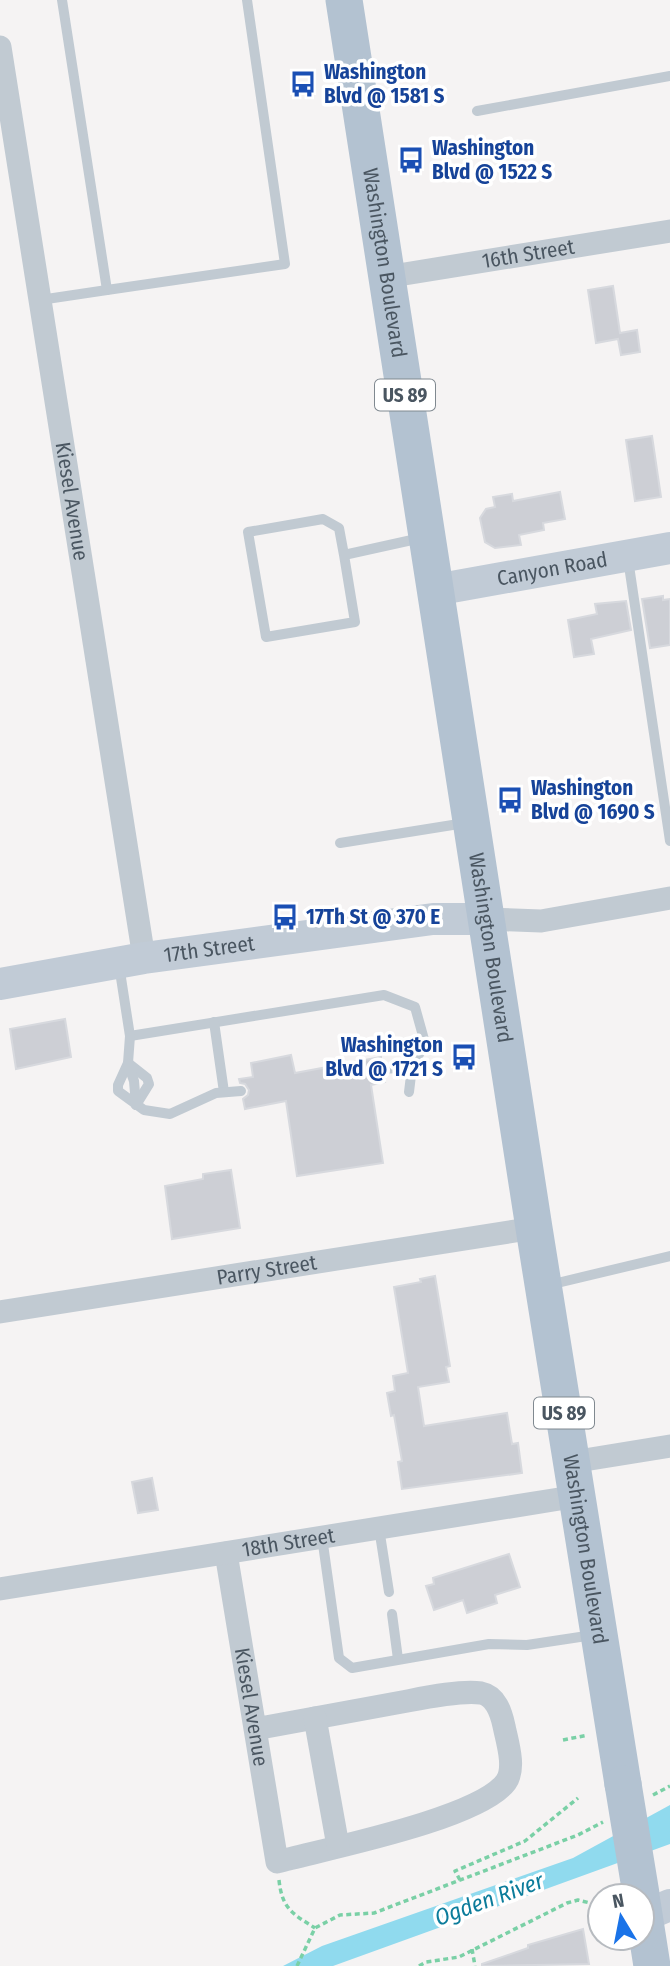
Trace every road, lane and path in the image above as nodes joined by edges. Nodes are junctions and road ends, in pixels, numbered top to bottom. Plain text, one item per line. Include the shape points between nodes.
1 (62, 0) edge
2 (247, 0) edge
3 (344, 0) edge
4 (0, 47) edge
5 (670, 76) edge
6 (477, 111) dead end
7 (670, 231) edge
8 (386, 277) junction
9 (107, 290) junction
10 (40, 300) junction
11 (427, 536) junction
12 (670, 548) edge
13 (344, 555) junction
14 (628, 556) junction
15 (435, 590) junction
16 (471, 822) junction
17 (670, 841) edge
18 (340, 843) dead end
19 (670, 898) edge
20 (486, 919) junction
21 (131, 960) junction
22 (0, 984) edge
23 (214, 1022) junction
24 (130, 1036) junction
25 (128, 1063) junction
26 (412, 1067) junction
27 (383, 1069) dead end
28 (241, 1091) dead end
29 (224, 1092) junction
30 (409, 1092) dead end
31 (136, 1105) junction
32 (534, 1228) junction
33 (670, 1256) edge
34 (543, 1286) junction
35 (0, 1312) edge
36 (670, 1446) edge
37 (575, 1479) junction
38 (379, 1528) junction
39 (321, 1537) junction
40 (226, 1553) junction
41 (0, 1589) edge
42 (389, 1592) dead end
43 (392, 1614) dead end
44 (600, 1634) junction
45 (398, 1660) junction
46 (315, 1718) junction
47 (255, 1728) junction
48 (670, 1786) edge
49 (578, 1798) dead end
50 (628, 1800) junction
51 (338, 1846) junction
52 (277, 1861) junction
53 (460, 1880) junction
54 (644, 1882) edge
55 (586, 1902) edge
56 (315, 1928) junction
57 (472, 1949) junction
58 (297, 1966) edge
59 (419, 1966) edge
60 (475, 1966) edge

1 - 9 lane
2 - 9 lane via 285,264
3 - 8 main road, Washington Boulevard / US 89
4 - 10 street, Kiesel Avenue
5 - 6 lane
7 - 8 street, 16th Street
8 - 11 main road, Washington Boulevard / US 89
9 - 10 lane
10 - 21 street, Kiesel Avenue
11 - 13 lane
11 - 15 main road, Washington Boulevard / US 89
12 - 14 street, Canyon Road
13 - 13 lane via 339,528 323,520 248,532 266,638 355,622
14 - 15 street, Canyon Road
14 - 17 lane
15 - 16 main road, Washington Boulevard / US 89
16 - 18 lane
16 - 20 main road, Washington Boulevard / US 89
19 - 20 street, 17th Street via 541,921
20 - 21 street, 17th Street via 433,919
20 - 32 main road, Washington Boulevard / US 89
21 - 22 street, 17th Street
21 - 24 lane
23 - 24 lane
23 - 26 lane via 384,995 415,1007 425,1043
23 - 29 lane
24 - 25 lane
25 - 31 lane via 118,1091
25 - 31 lane via 149,1084
26 - 27 lane
26 - 30 lane
28 - 29 lane
29 - 31 lane via 170,1114
32 - 34 main road, Washington Boulevard / US 89
32 - 35 street, Parry Street
33 - 34 lane
34 - 37 main road, Washington Boulevard / US 89
36 - 37 street, 18th Street
37 - 38 street, 18th Street
37 - 44 main road, Washington Boulevard / US 89
38 - 39 street, 18th Street
38 - 42 lane
39 - 40 street, 18th Street
39 - 45 lane via 339,1658 352,1668
40 - 41 street, 18th Street
40 - 47 street, Kiesel Avenue
43 - 45 lane
44 - 45 lane via 527,1645 489,1644
44 - 50 main road, Washington Boulevard / US 89
46 - 47 street
46 - 51 street
46 - 51 street via 434,1696 478,1693 493,1699 504,1728 510,1773 487,1799 424,1823
47 - 52 street, Kiesel Avenue
48 - 50 path
49 - 53 path via 525,1841 455,1871
50 - 53 path via 578,1835
50 - 54 main road, Washington Boulevard / US 89, bridge
51 - 52 street
52 - 56 path via 280,1896 286,1908
53 - 56 path via 374,1913 340,1915
55 - 57 path via 567,1903
56 - 58 path
57 - 59 path via 459,1957
57 - 60 path

